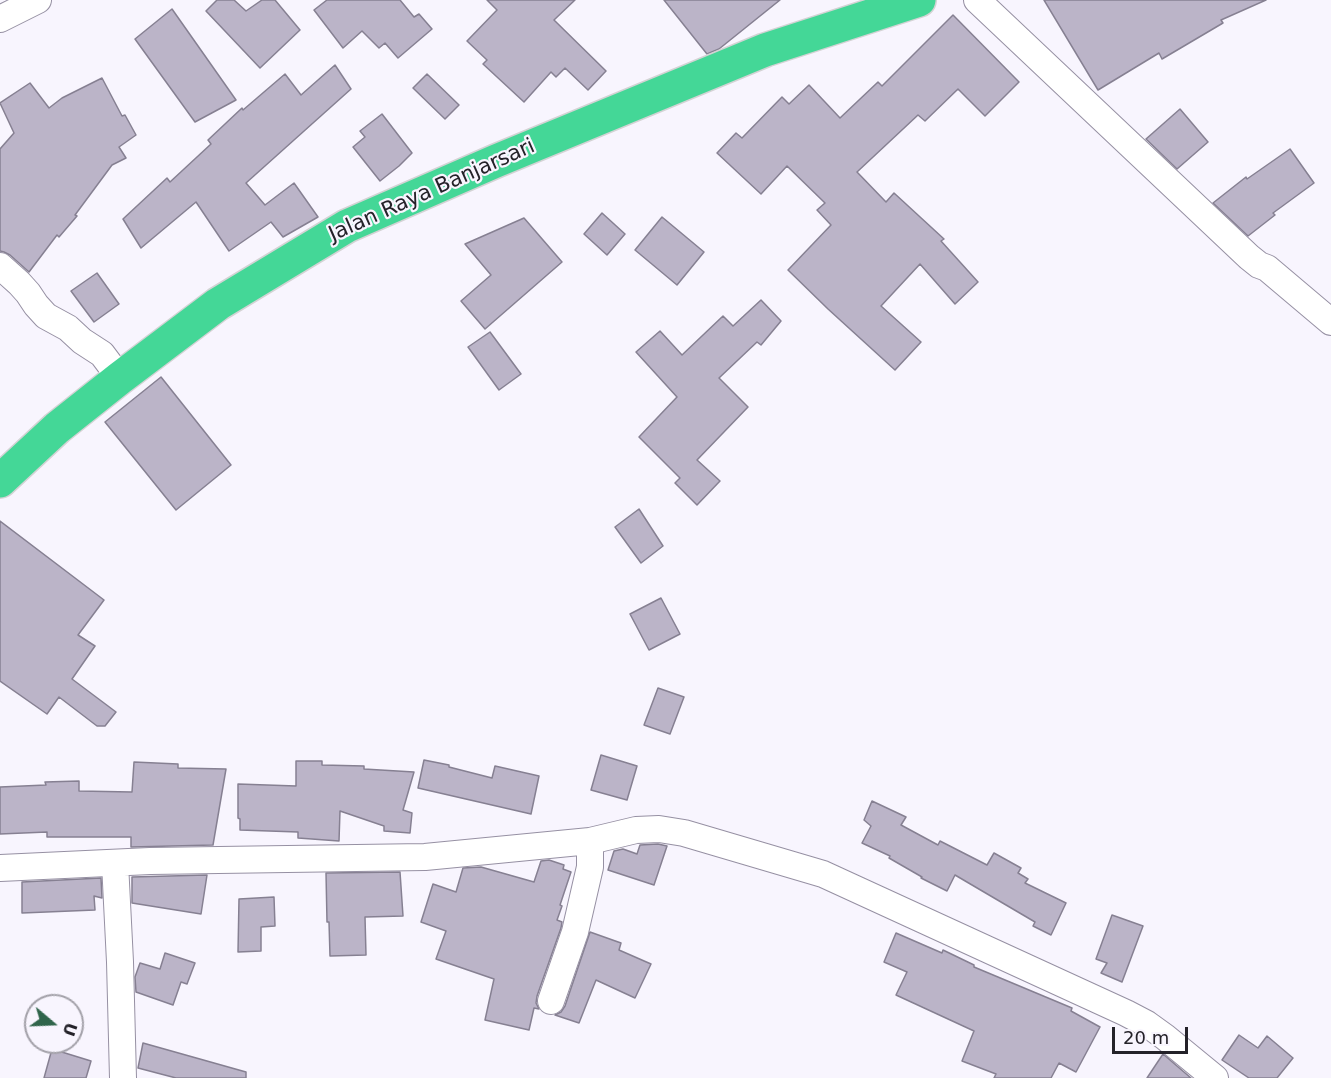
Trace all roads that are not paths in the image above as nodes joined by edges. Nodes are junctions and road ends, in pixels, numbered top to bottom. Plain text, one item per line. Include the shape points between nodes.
1 (38, 0) edge
2 (919, 0) edge
3 (977, 0) edge
4 (6, 11) edge
5 (0, 266) edge
6 (1331, 322) edge
7 (120, 378) junction
8 (0, 481) edge
9 (590, 841) junction
10 (115, 863) junction
11 (0, 868) edge
12 (551, 1001) dead end
13 (123, 1078) edge
14 (1215, 1078) edge

1 - 4 street
2 - 7 highway, Jalan Raya Banjarsari via 765,50 347,226 218,304
3 - 6 street via 1249,257
5 - 7 street via 46,316 102,354
7 - 8 highway, Jalan Raya Banjarsari via 57,428
9 - 10 street via 425,857
9 - 12 street via 590,867 578,922
9 - 14 street via 636,830 684,833 823,874 1140,1021
10 - 11 street
10 - 13 street

